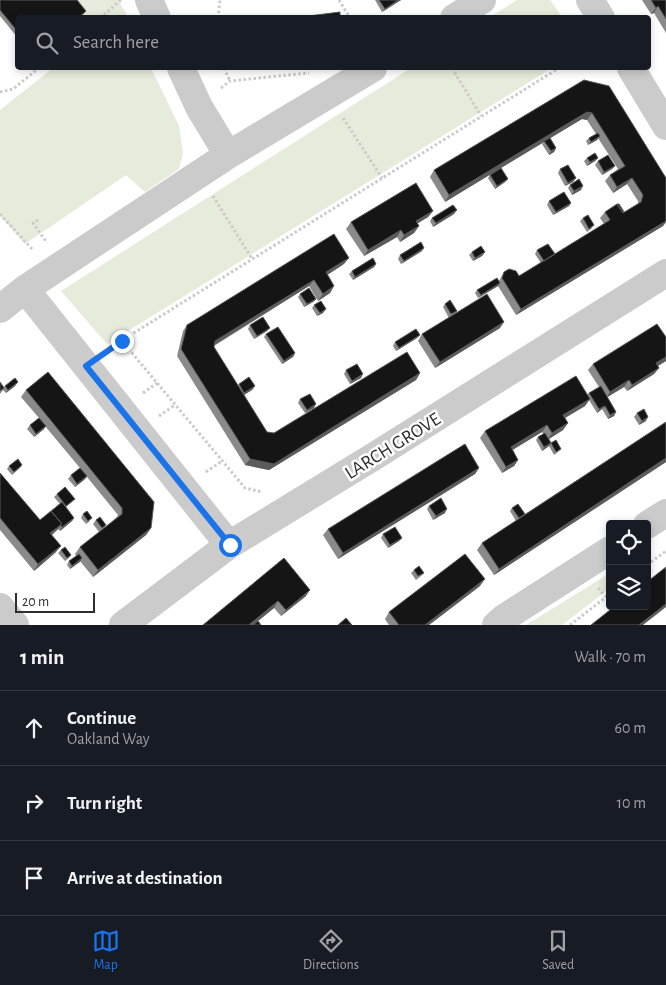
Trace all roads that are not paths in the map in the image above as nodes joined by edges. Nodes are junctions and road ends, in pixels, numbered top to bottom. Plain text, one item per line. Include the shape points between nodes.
1 (149, 0) edge
2 (482, 0) edge
3 (590, 0) edge
4 (156, 15) edge
5 (459, 15) edge
6 (599, 15) edge
7 (182, 70) edge
8 (370, 70) edge
9 (632, 70) edge
10 (666, 126) edge
11 (228, 155) junction
12 (666, 273) edge
13 (25, 289) junction
14 (0, 309) edge
15 (666, 513) edge
16 (651, 522) edge
17 (230, 545) junction
18 (606, 553) edge
19 (0, 607) edge
20 (16, 625) edge
21 (123, 625) edge
22 (496, 625) edge

1 - 4 street
2 - 5 street
3 - 6 street
7 - 11 street via 199,108
8 - 11 street
9 - 10 street
11 - 13 street
12 - 17 street, LARCH GROVE
13 - 14 street
13 - 17 street
15 - 16 street
17 - 21 street, LARCH GROVE
18 - 22 street
19 - 20 street

